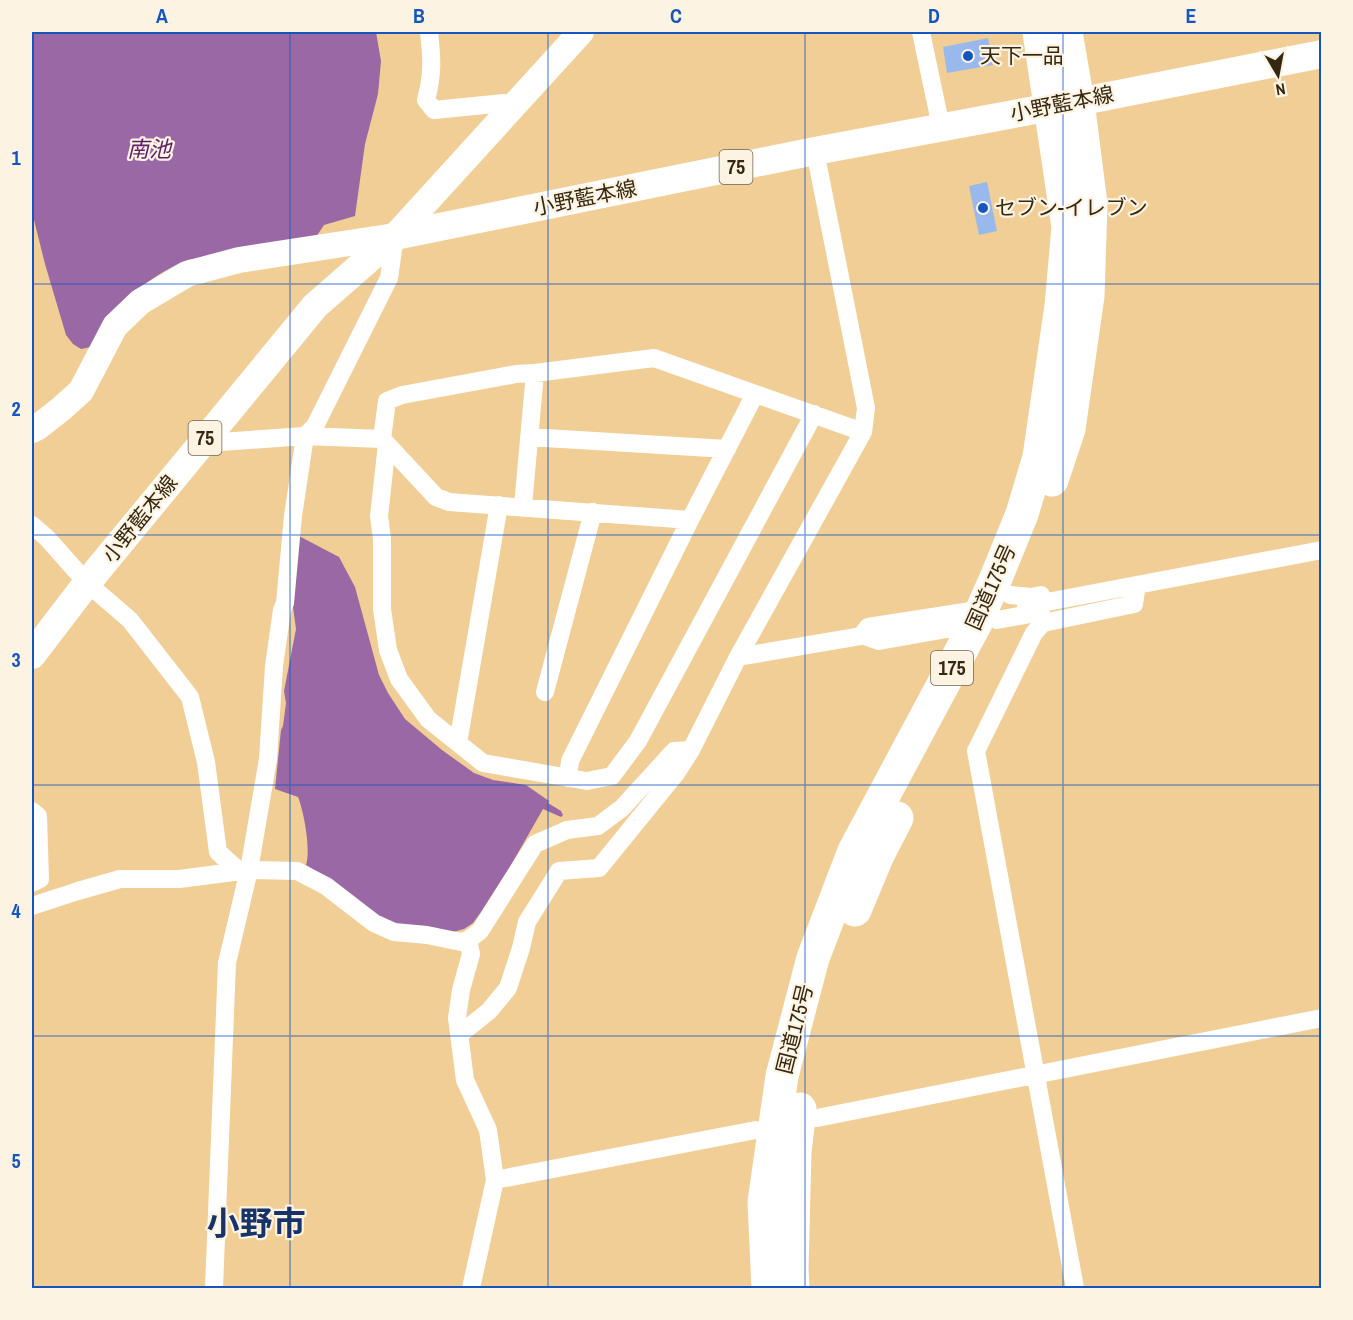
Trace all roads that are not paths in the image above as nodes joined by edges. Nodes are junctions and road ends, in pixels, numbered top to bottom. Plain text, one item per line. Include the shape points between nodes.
1 (429, 32) edge
2 (581, 32) edge
3 (921, 32) edge
4 (1039, 32) edge
5 (1066, 32) edge
6 (1322, 54) edge
7 (1065, 104) junction
8 (511, 108) junction
9 (941, 127) junction
10 (815, 151) junction
11 (395, 236) junction
12 (535, 373) junction
13 (755, 394) junction
14 (814, 414) junction
15 (32, 430) edge
16 (863, 432) junction
17 (209, 434) junction
18 (305, 436) junction
19 (529, 437) junction
20 (384, 442) junction
21 (727, 449) junction
22 (499, 505) junction
23 (523, 506) junction
24 (593, 512) junction
25 (690, 520) junction
26 (32, 525) edge
27 (1322, 550) edge
28 (87, 583) junction
29 (1137, 585) junction
30 (991, 613) junction
31 (862, 636) junction
32 (32, 655) edge
33 (738, 657) junction
34 (545, 692) dead end
35 (458, 743) junction
36 (691, 750) junction
37 (568, 778) junction
38 (32, 811) edge
39 (244, 871) junction
40 (32, 883) edge
41 (32, 906) edge
42 (468, 940) junction
43 (1322, 1018) edge
44 (459, 1035) junction
45 (1036, 1074) junction
46 (786, 1124) junction
47 (495, 1180) junction
48 (214, 1288) edge
49 (471, 1288) edge
50 (768, 1288) edge
51 (793, 1288) edge
52 (1075, 1288) edge

1 - 8 street via 432,59 426,100 434,110 504,103
2 - 8 street
3 - 9 street
4 - 7 highway, 国道175号 / 175
5 - 7 highway, 国道175号 / 175
6 - 7 main road, 小野藍本線 / 75
7 - 9 main road, 小野藍本線 / 75
7 - 30 highway, 国道175号 / 175 via 1068,227 1058,328 1039,457 1022,514 996,578
8 - 11 street
9 - 10 main road, 小野藍本線 / 75
10 - 11 main road, 小野藍本線 / 75
10 - 16 street via 866,408
11 - 15 street via 239,260 187,274 140,302 115,326 81,391
11 - 17 main road, 小野藍本線 / 75 via 315,306
11 - 18 street via 389,278 315,426
12 - 13 street via 654,358
12 - 19 street
12 - 20 street via 402,395 387,401
13 - 14 street
13 - 21 street
14 - 16 street
14 - 37 street via 638,741 612,776 586,781
16 - 33 street
17 - 18 street via 221,442
17 - 28 main road, 小野藍本線 / 75
18 - 20 street
18 - 39 street via 285,603 273,666 268,759
19 - 21 street
19 - 23 street
20 - 22 street via 436,497 449,502
20 - 35 street via 379,516 382,609 388,650 399,679 428,719
21 - 25 street
22 - 23 street
22 - 35 street
23 - 24 street
24 - 25 street
24 - 34 street
25 - 37 street via 570,761
26 - 28 street
27 - 29 street
28 - 32 main road, 小野藍本線 / 75
28 - 39 street via 130,620 190,697 206,762 218,852
29 - 30 street via 1119,598
29 - 30 street via 1128,581 1030,597
29 - 45 street via 1134,604 1043,623 1034,633 976,751
30 - 31 street via 952,628 879,641
30 - 31 street via 971,610 868,627
30 - 46 highway, 国道175号 / 175 via 854,850 813,958 782,1076
31 - 33 street
33 - 36 street
35 - 37 street via 483,763
36 - 42 street via 674,751 622,808 598,826 567,830 534,844 480,931
36 - 44 street via 599,868 559,871 527,922 508,988 489,1011
38 - 40 street via 38,816 40,879
39 - 41 street via 179,879 120,879
39 - 42 street via 297,872 326,886 374,923 394,932
39 - 48 street via 227,963
42 - 44 street via 471,954 461,990
43 - 45 street
44 - 47 street via 465,1080 488,1130
45 - 46 street via 907,1100 906,1092
45 - 52 street
46 - 47 street via 682,1152 680,1144
46 - 50 highway, 国道175号 / 175 via 764,1202
46 - 51 highway, 国道175号 / 175 via 794,1175
47 - 49 street

